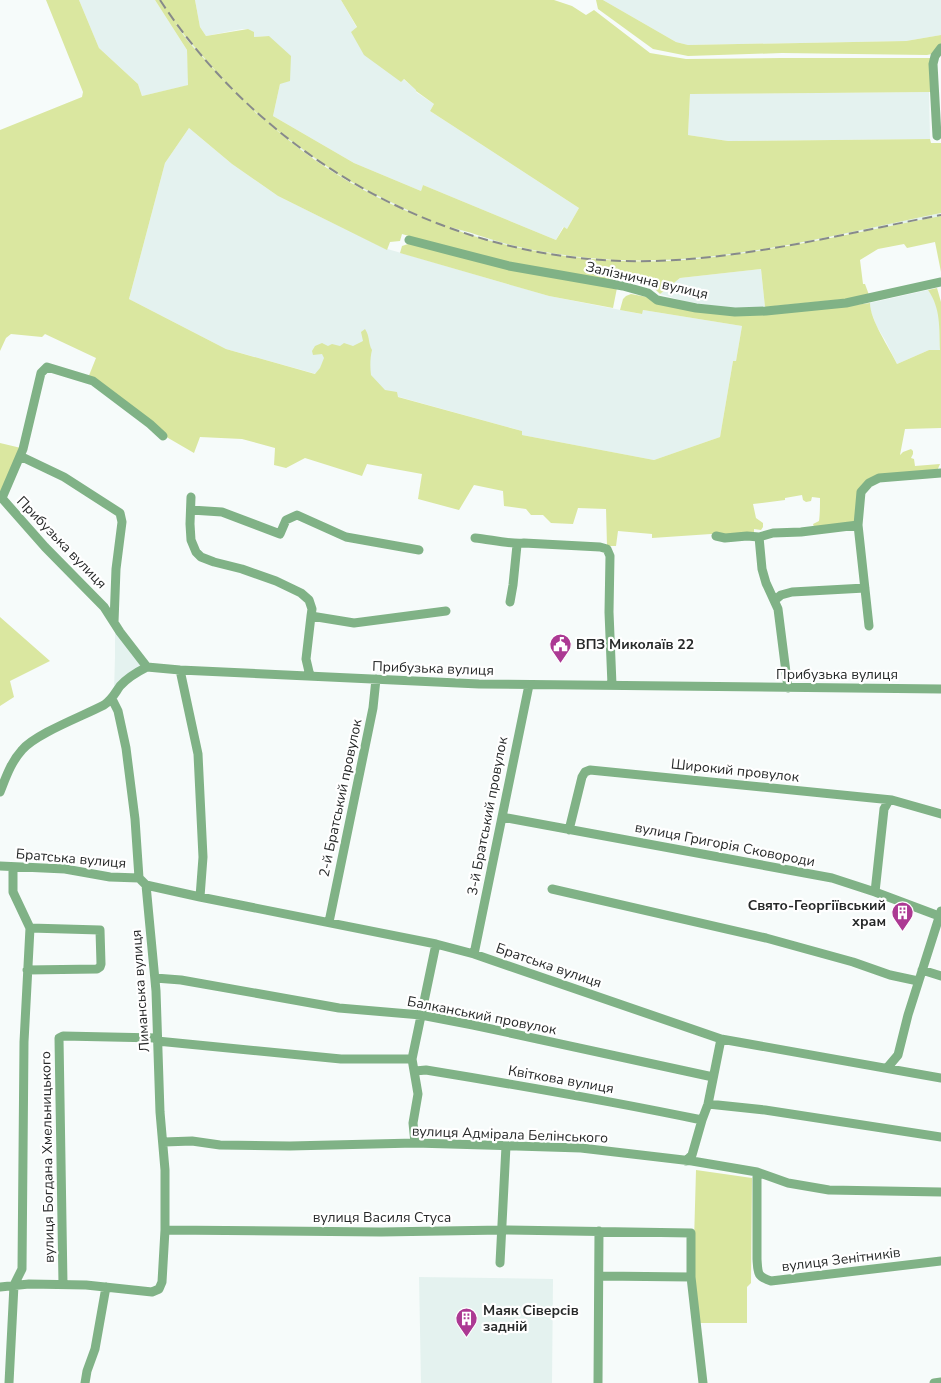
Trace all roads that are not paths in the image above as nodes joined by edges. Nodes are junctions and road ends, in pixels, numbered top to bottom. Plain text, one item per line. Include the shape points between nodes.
1 (941, 48) edge
2 (937, 136) dead end
3 (409, 240) dead end
4 (941, 282) edge
5 (163, 436) dead end
6 (20, 456) junction
7 (941, 473) edge
8 (1, 497) edge
9 (191, 497) dead end
10 (190, 510) junction
11 (858, 526) junction
12 (716, 536) dead end
13 (759, 537) junction
14 (475, 538) dead end
15 (517, 544) junction
16 (419, 550) dead end
17 (865, 588) junction
18 (775, 600) junction
19 (510, 602) dead end
20 (446, 611) dead end
21 (312, 616) junction
22 (114, 622) junction
23 (870, 626) dead end
24 (148, 667) junction
25 (180, 670) junction
26 (310, 676) junction
27 (376, 679) junction
28 (528, 685) junction
29 (612, 685) junction
30 (788, 688) junction
31 (941, 689) edge
32 (112, 699) junction
33 (0, 792) edge
34 (889, 800) junction
35 (941, 814) edge
36 (502, 817) junction
37 (569, 830) junction
38 (0, 866) edge
39 (13, 866) junction
40 (139, 878) junction
41 (146, 885) junction
42 (552, 889) dead end
43 (875, 892) junction
44 (200, 898) junction
45 (940, 913) edge
46 (329, 922) junction
47 (30, 928) junction
48 (436, 944) junction
49 (474, 954) junction
50 (27, 970) junction
51 (922, 970) junction
52 (941, 976) edge
53 (155, 978) junction
54 (918, 981) junction
55 (421, 1015) junction
56 (721, 1039) junction
57 (157, 1040) junction
58 (898, 1055) junction
59 (412, 1060) junction
60 (887, 1068) junction
61 (414, 1071) junction
62 (905, 1072) junction
63 (713, 1077) junction
64 (941, 1078) edge
65 (708, 1104) junction
66 (702, 1120) junction
67 (941, 1137) edge
68 (164, 1142) junction
69 (415, 1143) junction
70 (506, 1146) junction
71 (686, 1161) junction
72 (757, 1172) junction
73 (941, 1192) edge
74 (165, 1230) junction
75 (503, 1230) junction
76 (599, 1231) junction
77 (941, 1261) edge
78 (500, 1262) dead end
79 (600, 1276) junction
80 (691, 1277) junction
81 (63, 1284) junction
82 (14, 1285) junction
83 (0, 1287) edge
84 (106, 1287) junction
85 (941, 1382) edge
86 (9, 1383) edge
87 (85, 1383) edge
88 (598, 1383) edge
89 (703, 1383) edge
90 (934, 1383) edge

1 - 2 street via 933,64
3 - 4 street, Залізнична вулиця via 509,266 623,286 648,293 657,300 735,312 852,302
5 - 6 street, Прибузька вулиця via 93,381 47,368 41,373
6 - 8 street, Прибузька вулиця
6 - 22 street via 64,477 120,514
7 - 11 street via 883,477 872,481 860,497
8 - 22 street, Прибузька вулиця via 45,548 95,597
9 - 10 street
10 - 16 street via 222,512 280,534 286,520 297,515 346,537
10 - 21 street via 190,540 201,557 276,581 301,593 310,603
11 - 13 street via 776,532
11 - 17 street
12 - 13 street
13 - 18 street via 762,569
14 - 15 street
15 - 19 street
15 - 29 street via 607,549 610,556 608,612
17 - 18 street via 786,593
17 - 23 street
18 - 30 street
20 - 21 street via 354,623
21 - 26 street via 306,654
22 - 24 street, Прибузька вулиця
24 - 25 street, Прибузька вулиця
24 - 32 street via 131,676
25 - 26 street, Прибузька вулиця
25 - 44 street via 198,760 203,864
26 - 27 street, Прибузька вулиця
27 - 28 street, Прибузька вулиця
27 - 46 street, 2-й Братський провулок via 373,708
28 - 29 street, Прибузька вулиця
28 - 36 street, 3-й Братський провулок
29 - 30 street, Прибузька вулиця
30 - 31 street, Прибузька вулиця
32 - 33 street via 29,743 11,764
32 - 40 street via 126,748
34 - 35 street, Широкий провулок
34 - 37 street, Широкий провулок via 590,770 582,777
34 - 43 street via 884,809
36 - 37 street, вулиця Григорія Сковороди
36 - 49 street, 3-й Братський провулок
37 - 43 street, вулиця Григорія Сковороди via 827,877
38 - 39 street, Братська вулиця
39 - 40 street, Братська вулиця
39 - 47 street via 12,892
40 - 41 street
41 - 44 street, Братська вулиця
41 - 53 street, Лиманська вулиця
42 - 54 street via 766,938
43 - 45 street, вулиця Григорія Сковороди
44 - 46 street, Братська вулиця
45 - 51 street
46 - 48 street, Братська вулиця
47 - 50 street
47 - 50 street via 100,930 101,964 97,969
48 - 49 street, Братська вулиця
48 - 55 street
49 - 56 street, Братська вулиця
50 - 82 street via 22,1269
51 - 52 street
51 - 54 street
53 - 55 street, Балканський провулок via 339,1008
53 - 57 street, Лиманська вулиця
54 - 58 street
55 - 59 street
55 - 63 street, Балканський провулок
56 - 60 street, Братська вулиця
56 - 63 street
57 - 59 street via 341,1059
57 - 68 street, Лиманська вулиця
57 - 81 street, вулиця Богдана Хмельницького via 59,1038
58 - 60 street
58 - 62 street
59 - 61 street
60 - 62 street, Братська вулиця
61 - 66 street, Квіткова вулиця via 426,1070 597,1098
61 - 69 street via 418,1094 413,1123
62 - 64 street, Братська вулиця
63 - 65 street
65 - 66 street
65 - 67 street
66 - 71 street via 692,1155
68 - 69 street, вулиця Адмірала Белінського via 290,1146
68 - 74 street, Лиманська вулиця
69 - 70 street, вулиця Адмірала Белінського
70 - 71 street, вулиця Адмірала Белінського via 581,1148
70 - 75 street
71 - 72 street, вулиця Адмірала Белінського
72 - 73 street, вулиця Адмірала Белінського via 788,1183 829,1190
72 - 77 street, вулиця Зенітників via 757,1260 761,1277 771,1281
74 - 75 street, вулиця Василя Стуса
74 - 84 street, Лиманська вулиця via 161,1286 157,1291
75 - 76 street, вулиця Василя Стуса
75 - 78 street
76 - 79 street
76 - 80 street, вулиця Василя Стуса via 692,1233
79 - 80 street
79 - 88 street
80 - 89 street
81 - 82 street
81 - 84 street
82 - 83 street
82 - 86 street
84 - 87 street via 95,1349
85 - 90 street

